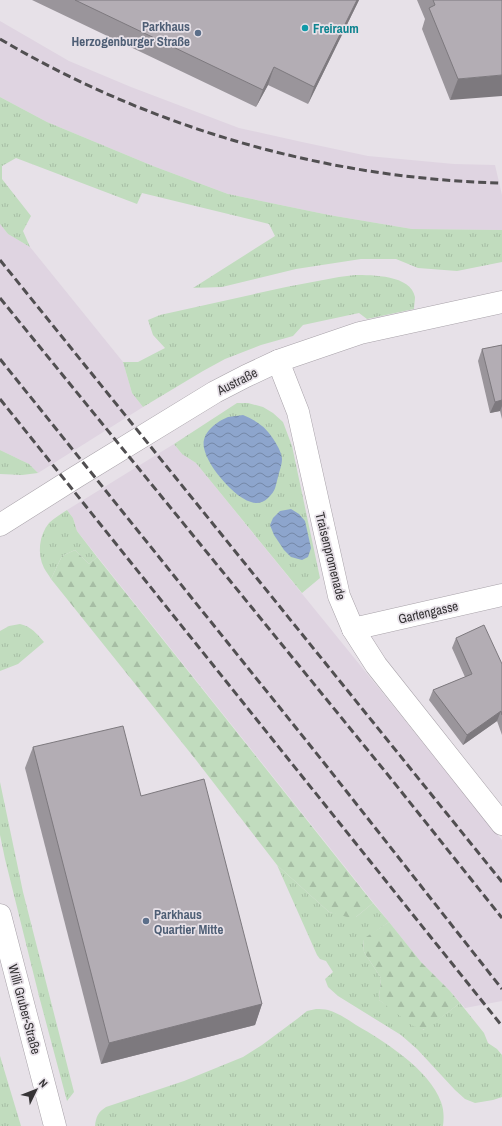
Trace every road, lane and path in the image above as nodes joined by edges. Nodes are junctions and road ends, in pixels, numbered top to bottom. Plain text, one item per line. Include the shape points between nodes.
1 (502, 302) edge
2 (278, 361) junction
3 (0, 525) edge
4 (502, 595) edge
5 (353, 629) junction
6 (502, 824) edge
7 (0, 915) edge
8 (55, 1126) edge

1 - 2 street, Austraße via 360,333
2 - 3 street, Austraße via 215,392
2 - 5 street, Traisenpromenade via 298,412 338,596
4 - 5 street, Gartengasse
5 - 6 street, Traisenpromenade via 376,665
7 - 8 street, Willi Gruber-Straße

